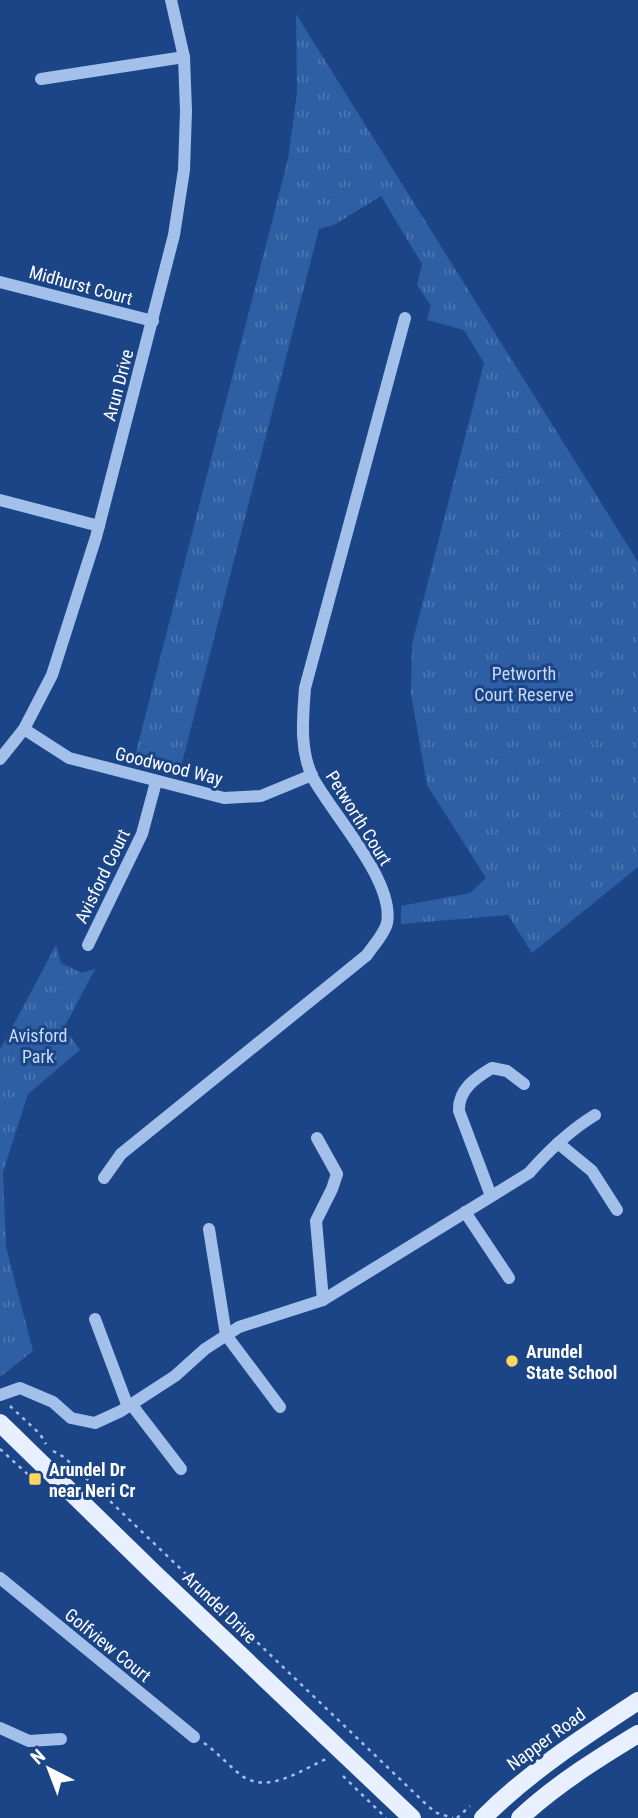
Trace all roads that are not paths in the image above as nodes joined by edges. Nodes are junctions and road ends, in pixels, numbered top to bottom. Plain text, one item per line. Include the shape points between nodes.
1 (171, 0) edge
2 (184, 57) junction
3 (41, 79) dead end
4 (0, 282) edge
5 (405, 318) dead end
6 (153, 321) junction
7 (0, 500) edge
8 (99, 526) junction
9 (24, 729) junction
10 (0, 759) edge
11 (312, 775) junction
12 (156, 782) junction
13 (88, 945) dead end
14 (524, 1084) dead end
15 (595, 1115) dead end
16 (317, 1138) dead end
17 (558, 1143) junction
18 (104, 1178) dead end
19 (491, 1196) junction
20 (617, 1210) dead end
21 (465, 1212) junction
22 (209, 1229) dead end
23 (509, 1278) dead end
24 (323, 1300) junction
25 (95, 1319) dead end
26 (226, 1335) junction
27 (0, 1395) edge
28 (130, 1405) junction
29 (280, 1407) dead end
30 (0, 1423) edge
31 (181, 1469) dead end
32 (0, 1578) edge
33 (638, 1701) edge
34 (0, 1728) edge
35 (638, 1734) edge
36 (194, 1737) road end
37 (61, 1739) dead end
38 (412, 1818) edge
39 (482, 1818) edge
40 (520, 1818) edge

1 - 2 street, Arun Drive
2 - 3 street
2 - 6 street, Arun Drive via 184,170
4 - 6 street, Midhurst Court
5 - 11 street, Petworth Court via 305,688 301,731
6 - 8 street, Arun Drive
7 - 8 street
8 - 9 street, Arun Drive via 52,675
9 - 10 street, Arun Drive
9 - 12 street, Goodwood Way via 69,758
11 - 12 street, Goodwood Way via 261,796 224,798
11 - 18 street, Petworth Court via 386,896 387,925 367,955 121,1154
12 - 13 street, Avisford Court via 142,834
14 - 19 street via 508,1072 492,1068 458,1100 458,1111
15 - 17 street
16 - 24 street via 337,1174 316,1222
17 - 19 street via 529,1173
17 - 20 street via 592,1171
19 - 21 street
21 - 23 street
21 - 24 street
22 - 26 street
24 - 26 street
25 - 28 street
26 - 28 street
26 - 29 street
27 - 28 street via 20,1388 53,1402 71,1418 95,1423
28 - 31 street
30 - 38 main road, Arundel Drive
32 - 36 street, Golfview Court
33 - 39 main road, Napper Road via 550,1759
34 - 37 street via 29,1741
35 - 40 main road

